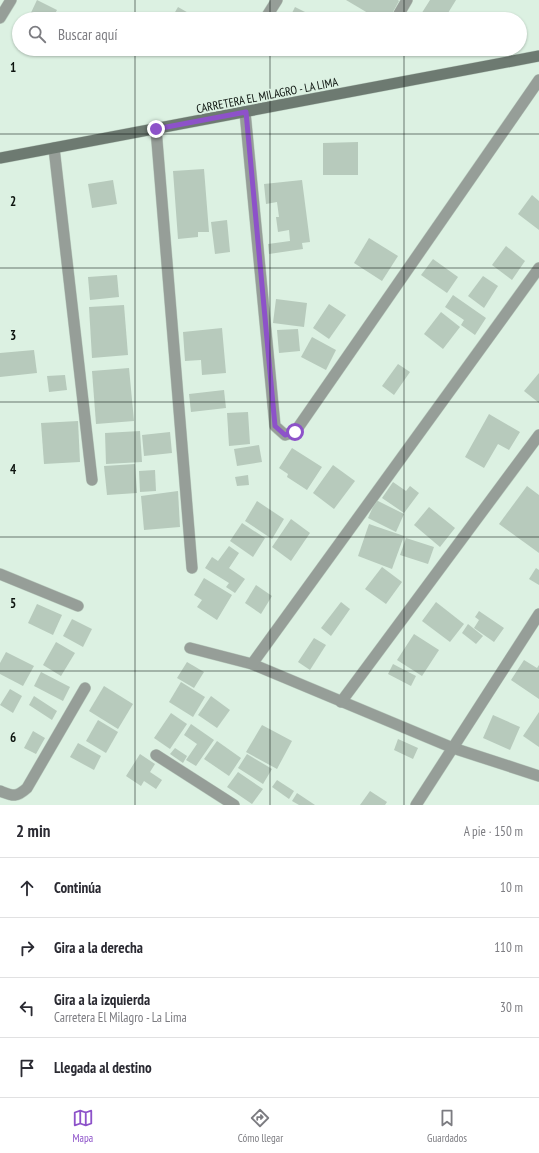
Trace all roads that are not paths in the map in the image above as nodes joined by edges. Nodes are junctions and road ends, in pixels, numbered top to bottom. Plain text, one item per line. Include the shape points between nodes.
1 (10, 0) edge
2 (277, 0) edge
3 (407, 0) edge
4 (269, 12) edge
5 (400, 12) edge
6 (0, 18) edge
7 (539, 56) edge
8 (539, 80) edge
9 (246, 112) junction
10 (156, 129) junction
11 (54, 148) junction
12 (0, 158) edge
13 (539, 268) edge
14 (539, 435) edge
15 (92, 480) dead end
16 (192, 568) dead end
17 (0, 574) edge
18 (78, 606) dead end
19 (539, 614) edge
20 (190, 648) dead end
21 (252, 664) junction
22 (85, 688) dead end
23 (341, 702) junction
24 (452, 748) junction
25 (156, 755) dead end
26 (539, 776) edge
27 (0, 791) edge
28 (234, 805) edge
29 (416, 805) edge

1 - 6 street
2 - 4 street
3 - 5 street
7 - 9 main road, CARRETERA EL MILAGRO - LA LIMA
8 - 9 street via 295,432 285,435 275,426
9 - 10 main road, CARRETERA EL MILAGRO - LA LIMA
10 - 11 main road, CARRETERA EL MILAGRO - LA LIMA
10 - 16 street
11 - 12 main road, CARRETERA EL MILAGRO - LA LIMA
11 - 15 street
13 - 21 street
14 - 23 street
17 - 18 street
19 - 24 street
20 - 21 street
21 - 23 street
22 - 27 street via 27,788 20,795 13,796
23 - 24 street
24 - 26 street
24 - 29 street
25 - 28 street

